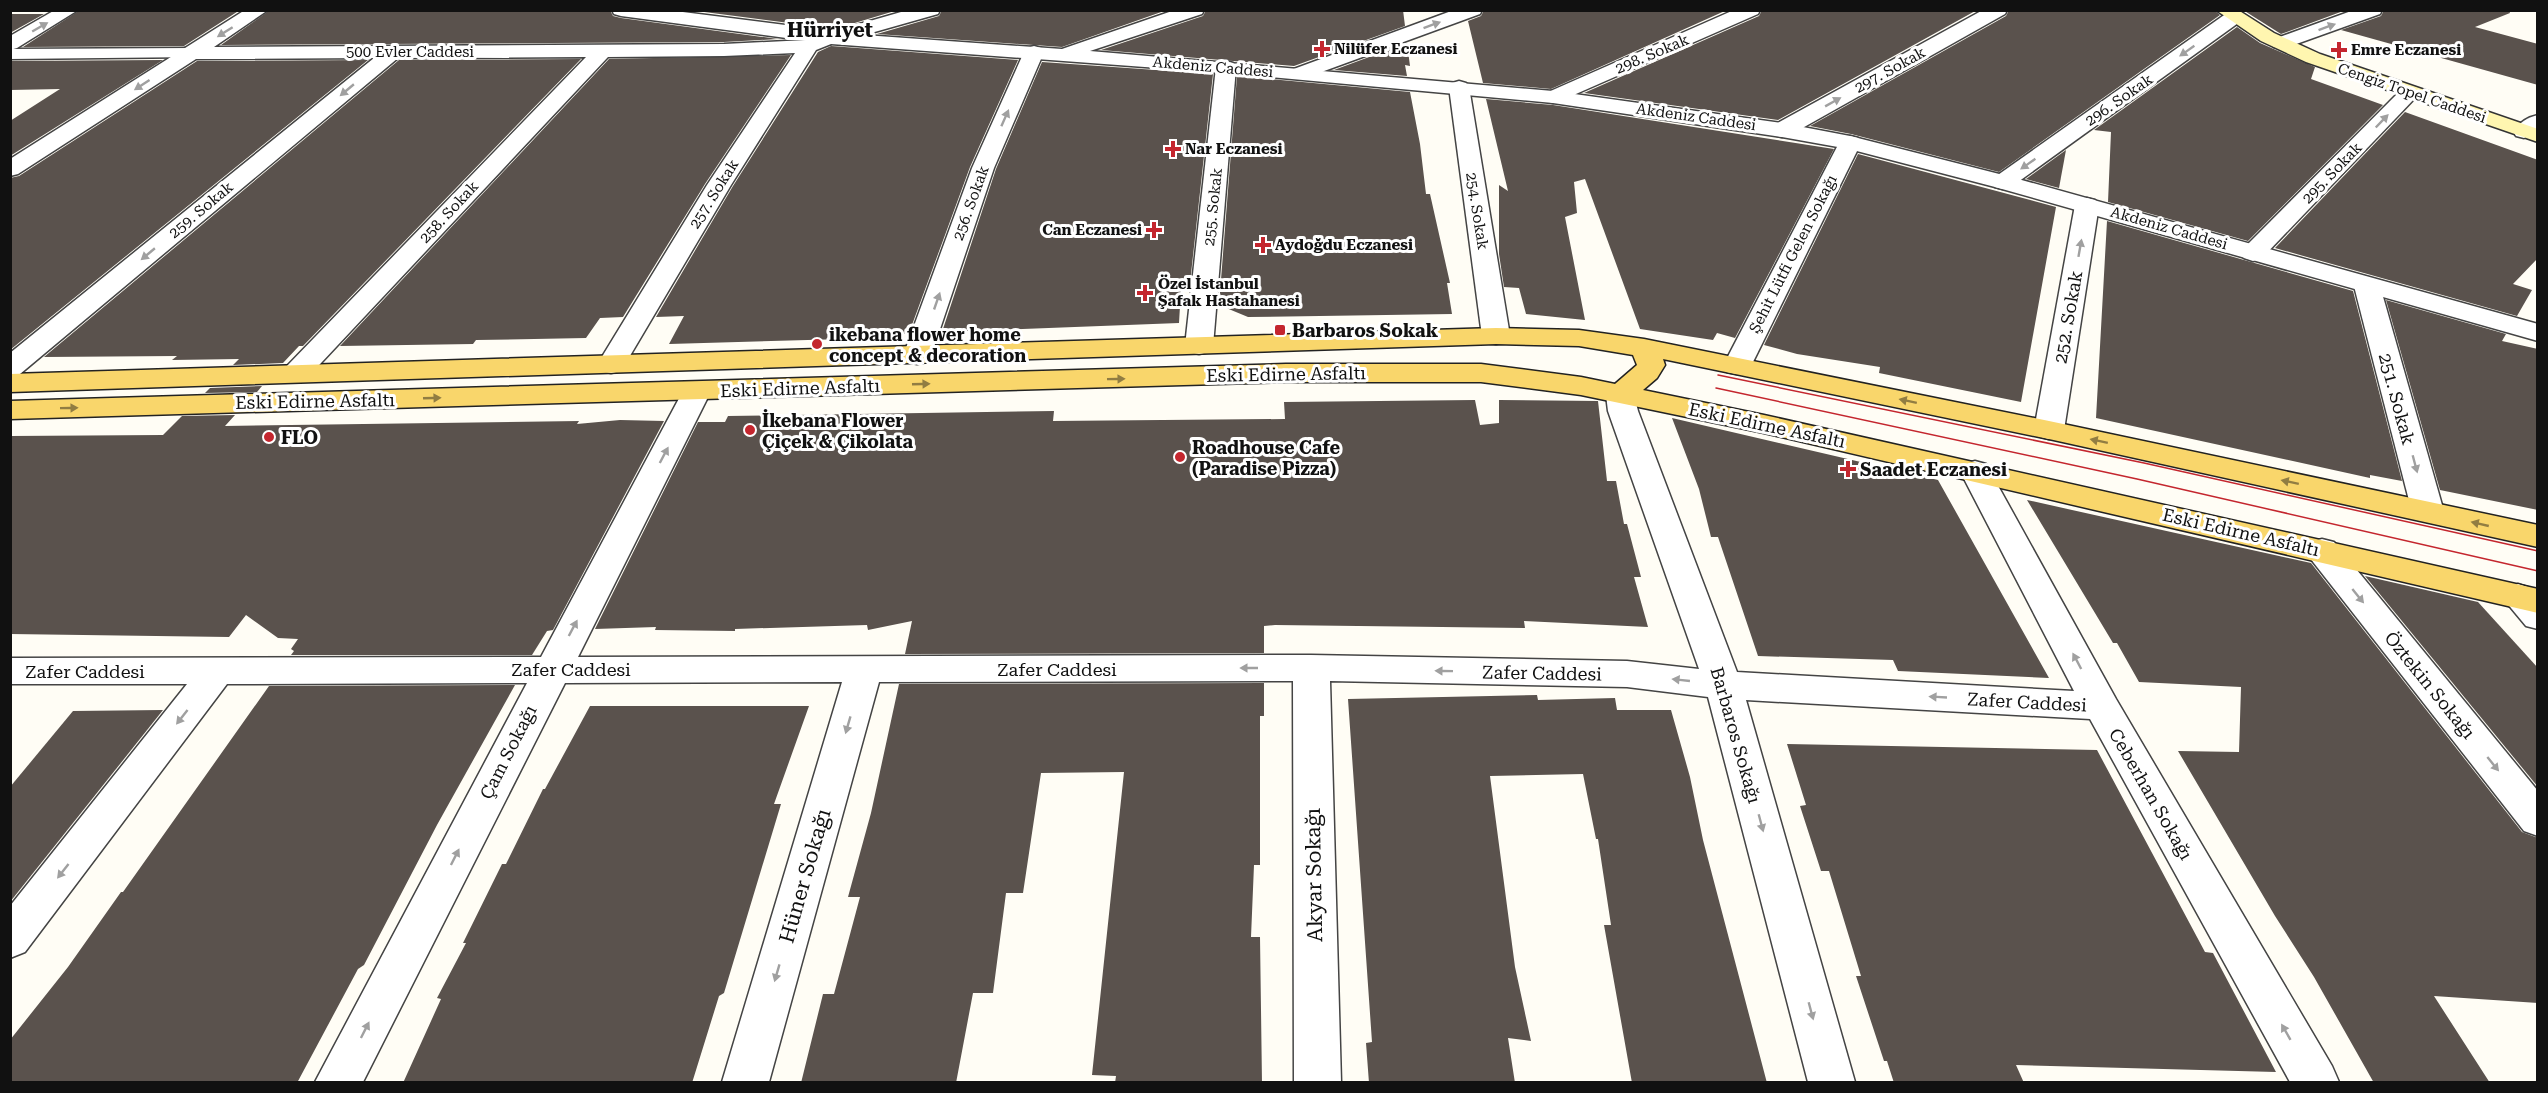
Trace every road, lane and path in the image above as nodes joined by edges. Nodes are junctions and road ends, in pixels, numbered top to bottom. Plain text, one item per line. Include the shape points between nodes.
1 (69, 10) edge
2 (259, 10) edge
3 (621, 10) edge
4 (931, 10) edge
5 (1195, 10) edge
6 (1473, 10) edge
7 (1751, 10) edge
8 (1998, 10) edge
9 (2373, 10) edge
10 (2230, 14) edge
11 (831, 38) junction
12 (2281, 43) junction
13 (10, 44) edge
14 (809, 46) junction
15 (602, 51) junction
16 (1034, 52) junction
17 (192, 53) junction
18 (392, 53) junction
19 (10, 54) edge
20 (1061, 55) junction
21 (1226, 67) junction
22 (1298, 74) junction
23 (1459, 87) junction
24 (2410, 92) junction
25 (1553, 97) junction
26 (2533, 129) edge
27 (1782, 130) junction
28 (1850, 143) junction
29 (10, 170) edge
30 (2003, 182) junction
31 (2087, 205) junction
32 (2253, 253) junction
33 (2367, 286) junction
34 (2538, 333) edge
35 (1496, 336) junction
36 (1199, 346) junction
37 (1644, 347) junction
38 (917, 356) junction
39 (611, 365) junction
40 (1737, 366) junction
41 (10, 368) edge
42 (296, 373) junction
43 (10, 383) edge
44 (697, 391) junction
45 (634, 392) junction
46 (1620, 395) junction
47 (10, 410) edge
48 (2049, 430) junction
49 (1975, 471) junction
50 (2428, 512) junction
51 (2538, 536) edge
52 (2322, 550) junction
53 (2531, 605) edge
54 (1311, 668) junction
55 (551, 669) junction
56 (864, 669) junction
57 (10, 671) edge
58 (218, 671) junction
59 (1723, 685) junction
60 (2101, 706) junction
61 (2538, 820) edge
62 (10, 939) edge
63 (339, 1083) edge
64 (746, 1083) edge
65 (1318, 1083) edge
66 (1831, 1083) edge
67 (2315, 1083) edge

13 -> 1 street
2 -> 17 street
3 - 11 street, Akdeniz Caddesi
4 - 11 street
5 - 20 street
22 -> 6 street
7 - 25 street, 298. Sokak
27 -> 8 street, 297. Sokak
12 -> 9 street
10 - 12 main road, Cengiz Topel Caddesi
10 -> 30 street, 296. Sokak
11 - 14 street
11 - 16 street, Akdeniz Caddesi
12 - 24 main road, Cengiz Topel Caddesi
14 - 15 street, 500 Evler Caddesi
14 - 39 street, 257. Sokak via 719,185
15 - 18 street, 500 Evler Caddesi
15 - 42 street, 258. Sokak
16 - 20 street, Akdeniz Caddesi
38 -> 16 street, 256. Sokak via 983,168
17 - 18 street, 500 Evler Caddesi
17 - 19 street, 500 Evler Caddesi
17 -> 29 street
18 -> 41 street, 259. Sokak
20 - 21 street, Akdeniz Caddesi
21 - 22 street, Akdeniz Caddesi
21 - 36 street, 255. Sokak
22 - 23 street, Akdeniz Caddesi
23 - 25 street, Akdeniz Caddesi
23 - 35 street, 254. Sokak
24 - 26 main road, Cengiz Topel Caddesi
32 -> 24 street, 295. Sokak
25 - 27 street, Akdeniz Caddesi
27 - 28 street, Akdeniz Caddesi
28 - 30 street, Akdeniz Caddesi
28 - 40 street, Şehit Lütfi Gelen Sokağı
30 - 31 street, Akdeniz Caddesi
31 - 32 street, Akdeniz Caddesi
48 -> 31 street, 252. Sokak
32 - 33 street, Akdeniz Caddesi
33 - 34 street, Akdeniz Caddesi
33 -> 50 street, 251. Sokak
35 - 36 main road, Eski Edirne Asfaltı
35 - 37 main road, Eski Edirne Asfaltı via 1579,338
36 - 38 main road, Eski Edirne Asfaltı
37 - 40 main road, Eski Edirne Asfaltı
37 - 46 main road via 1651,365
38 - 39 main road, Eski Edirne Asfaltı
39 - 42 main road, Eski Edirne Asfaltı
39 - 45 main road
48 -> 40 main road, Eski Edirne Asfaltı
42 - 43 main road, Eski Edirne Asfaltı
44 - 45 main road, Eski Edirne Asfaltı
44 -> 46 main road, Eski Edirne Asfaltı via 1436,371 1536,379
55 -> 44 street, Çam Sokağı
47 -> 45 main road, Eski Edirne Asfaltı
46 - 49 main road, Eski Edirne Asfaltı
46 - 59 street, Barbaros Sokağı
50 -> 48 main road, Eski Edirne Asfaltı
49 - 52 main road, Eski Edirne Asfaltı
60 -> 49 street, Ceberhan Sokağı
51 -> 50 main road, Eski Edirne Asfaltı
52 - 53 main road, Eski Edirne Asfaltı
52 -> 61 street, Öztekin Sokağı
54 -> 56 street, Zafer Caddesi
59 -> 54 street, Zafer Caddesi via 1628,674
54 - 65 street, Akyar Sokağı
55 - 56 street, Zafer Caddesi
55 - 58 street, Zafer Caddesi
63 -> 55 street, Çam Sokağı
56 -> 64 street, Hüner Sokağı
57 - 58 street, Zafer Caddesi
58 -> 62 street
60 -> 59 street, Zafer Caddesi
59 -> 66 street, Barbaros Sokağı
67 -> 60 street, Ceberhan Sokağı

